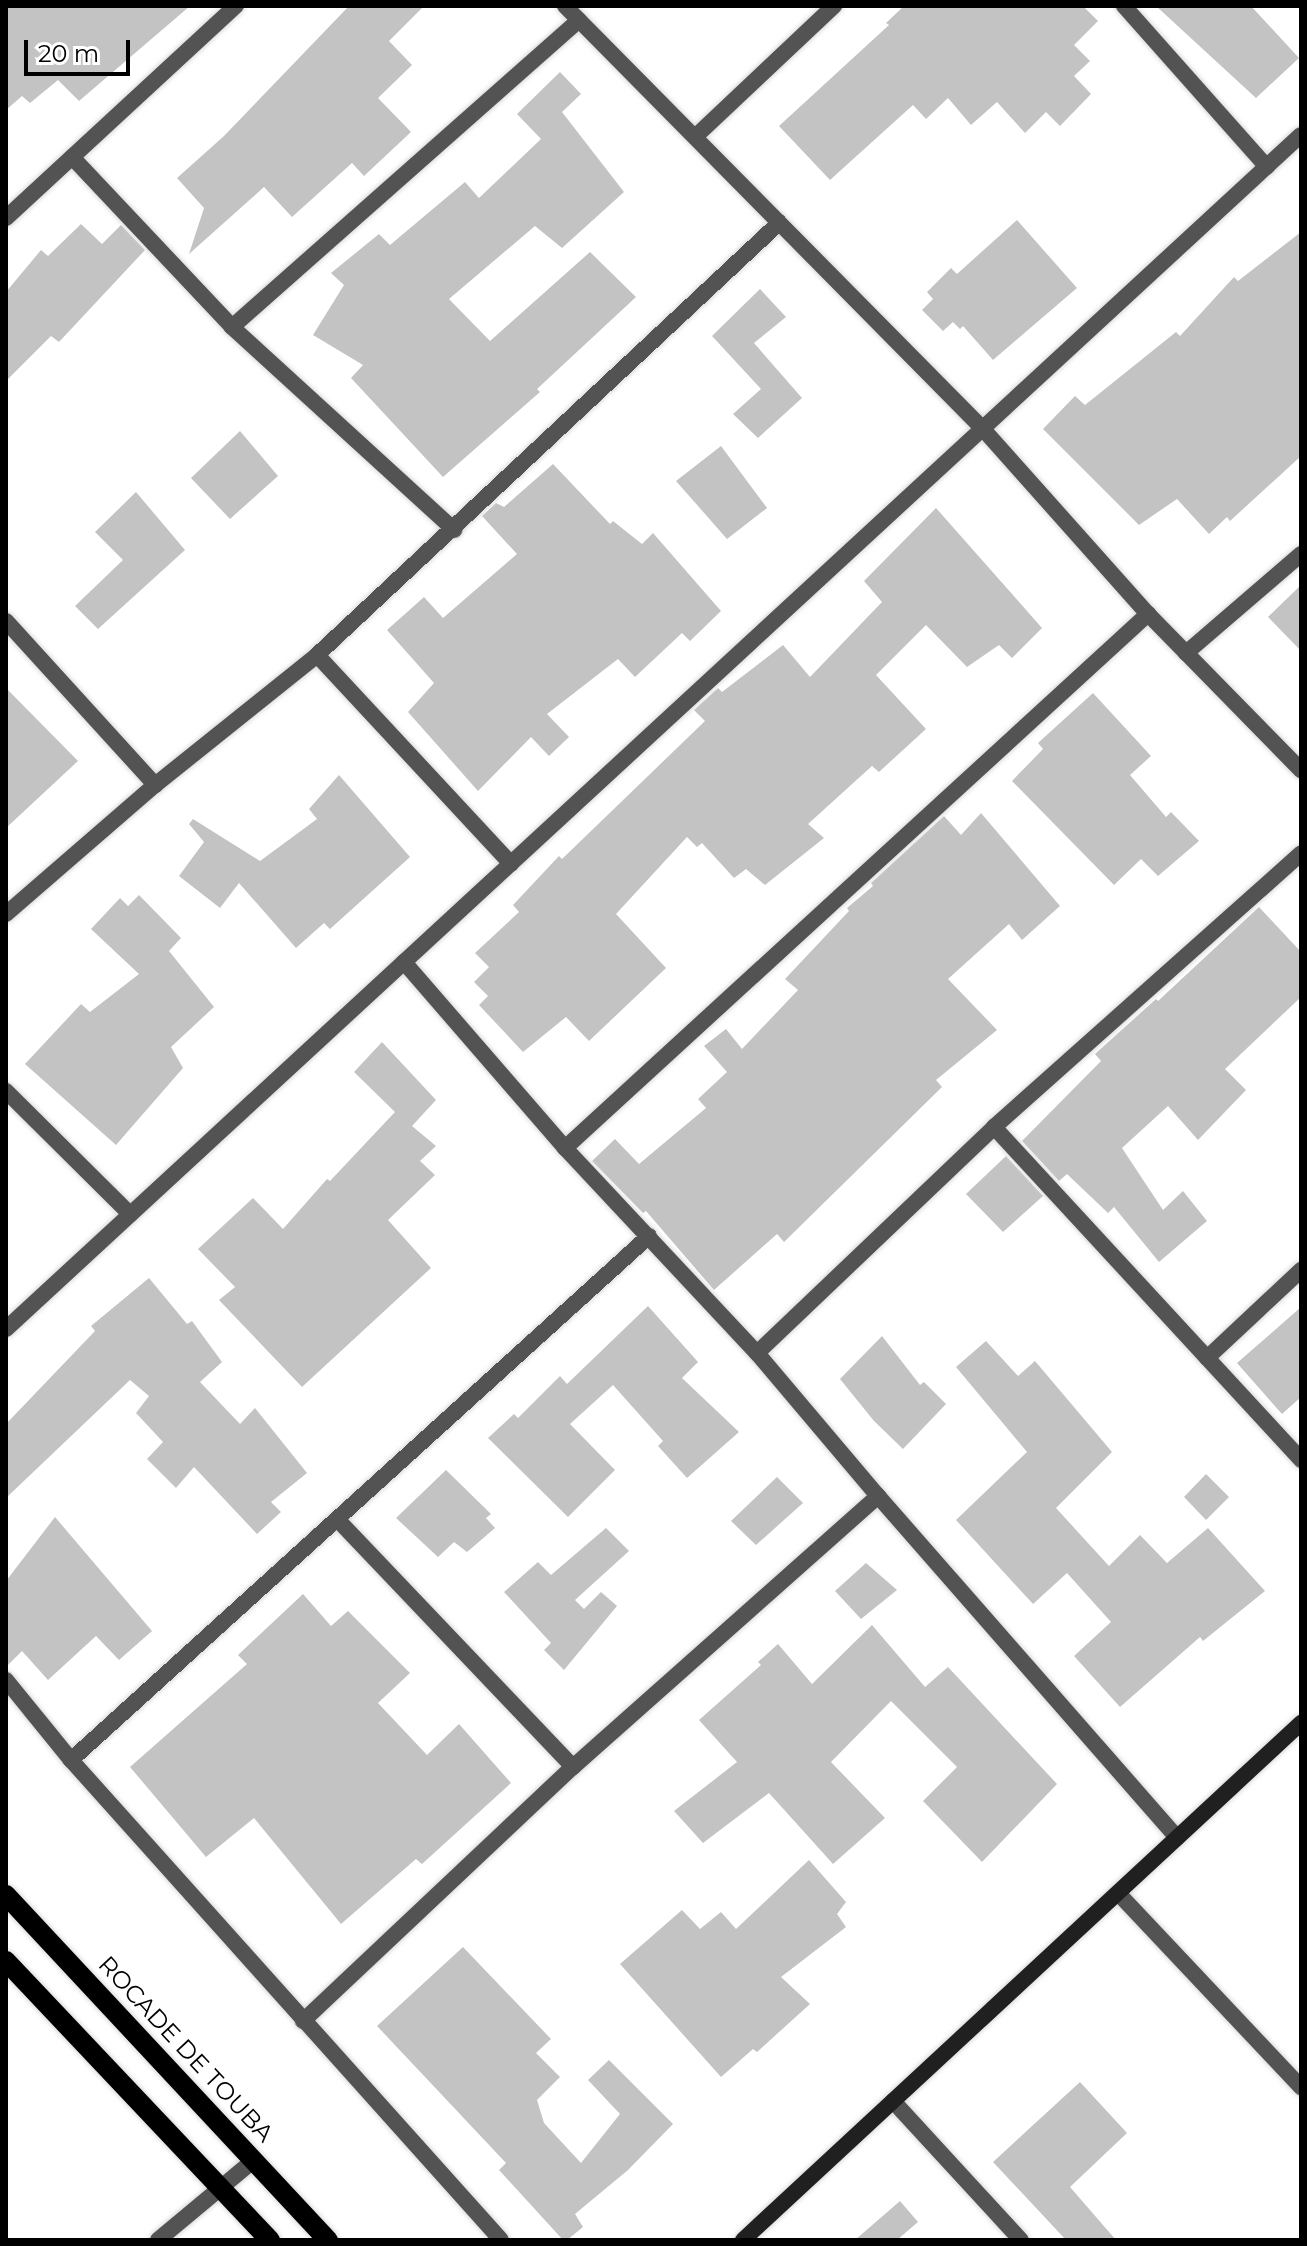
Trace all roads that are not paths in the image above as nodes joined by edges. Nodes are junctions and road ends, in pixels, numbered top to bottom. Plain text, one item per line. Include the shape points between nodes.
1 (236, 6) edge
2 (565, 6) edge
3 (834, 6) edge
4 (1124, 6) edge
5 (579, 20) junction
6 (1301, 135) edge
7 (696, 136) junction
8 (72, 157) junction
9 (1267, 167) junction
10 (6, 218) edge
11 (779, 223) junction
12 (232, 327) junction
13 (983, 429) junction
14 (454, 530) junction
15 (1301, 554) edge
16 (1148, 614) junction
17 (6, 621) edge
18 (1186, 653) junction
19 (317, 655) junction
20 (1301, 770) edge
21 (155, 785) junction
22 (1301, 853) edge
23 (511, 864) junction
24 (6, 914) edge
25 (404, 962) junction
26 (6, 1091) edge
27 (994, 1127) junction
28 (565, 1148) junction
29 (130, 1214) junction
30 (649, 1236) junction
31 (1301, 1270) edge
32 (6, 1329) edge
33 (757, 1353) junction
34 (1207, 1358) junction
35 (1301, 1460) edge
36 (878, 1496) junction
37 (337, 1519) junction
38 (6, 1680) edge
39 (1301, 1723) edge
40 (71, 1760) junction
41 (573, 1767) junction
42 (1177, 1837) junction
43 (1118, 1893) junction
44 (6, 1895) edge
45 (6, 1961) edge
46 (303, 2021) junction
47 (1301, 2087) edge
48 (893, 2101) junction
49 (254, 2160) junction
50 (221, 2187) junction
51 (158, 2240) edge
52 (270, 2240) edge
53 (328, 2240) edge
54 (501, 2240) edge
55 (743, 2240) edge
56 (1021, 2240) edge

1 - 8 street
2 - 5 street
3 - 7 street
4 - 9 street
5 - 7 street
5 - 12 street
6 - 9 street
7 - 11 street
8 - 10 street
8 - 12 street
9 - 13 street
11 - 13 street
11 - 14 street
12 - 14 street
13 - 16 street
13 - 23 street
14 - 19 street
15 - 18 street
16 - 18 street
16 - 28 street
17 - 21 street
18 - 20 street
19 - 21 street
19 - 23 street
21 - 24 street
22 - 27 street
23 - 25 street
25 - 28 street
25 - 29 street
26 - 29 street
27 - 33 street
27 - 34 street
28 - 30 street
29 - 32 street
30 - 33 street
30 - 37 street
31 - 34 street
33 - 36 street
34 - 35 street
36 - 41 street
36 - 42 street
37 - 40 street
37 - 41 street
38 - 40 street
39 - 42 street
40 - 46 street
41 - 46 street
42 - 43 street
43 - 47 street
43 - 48 street
44 - 49 main road, ROCADE DE TOUBA
45 - 50 main road
46 - 54 street
48 - 55 street
48 - 56 street
49 - 50 street
49 - 53 main road, ROCADE DE TOUBA
50 - 51 street
50 - 52 main road

